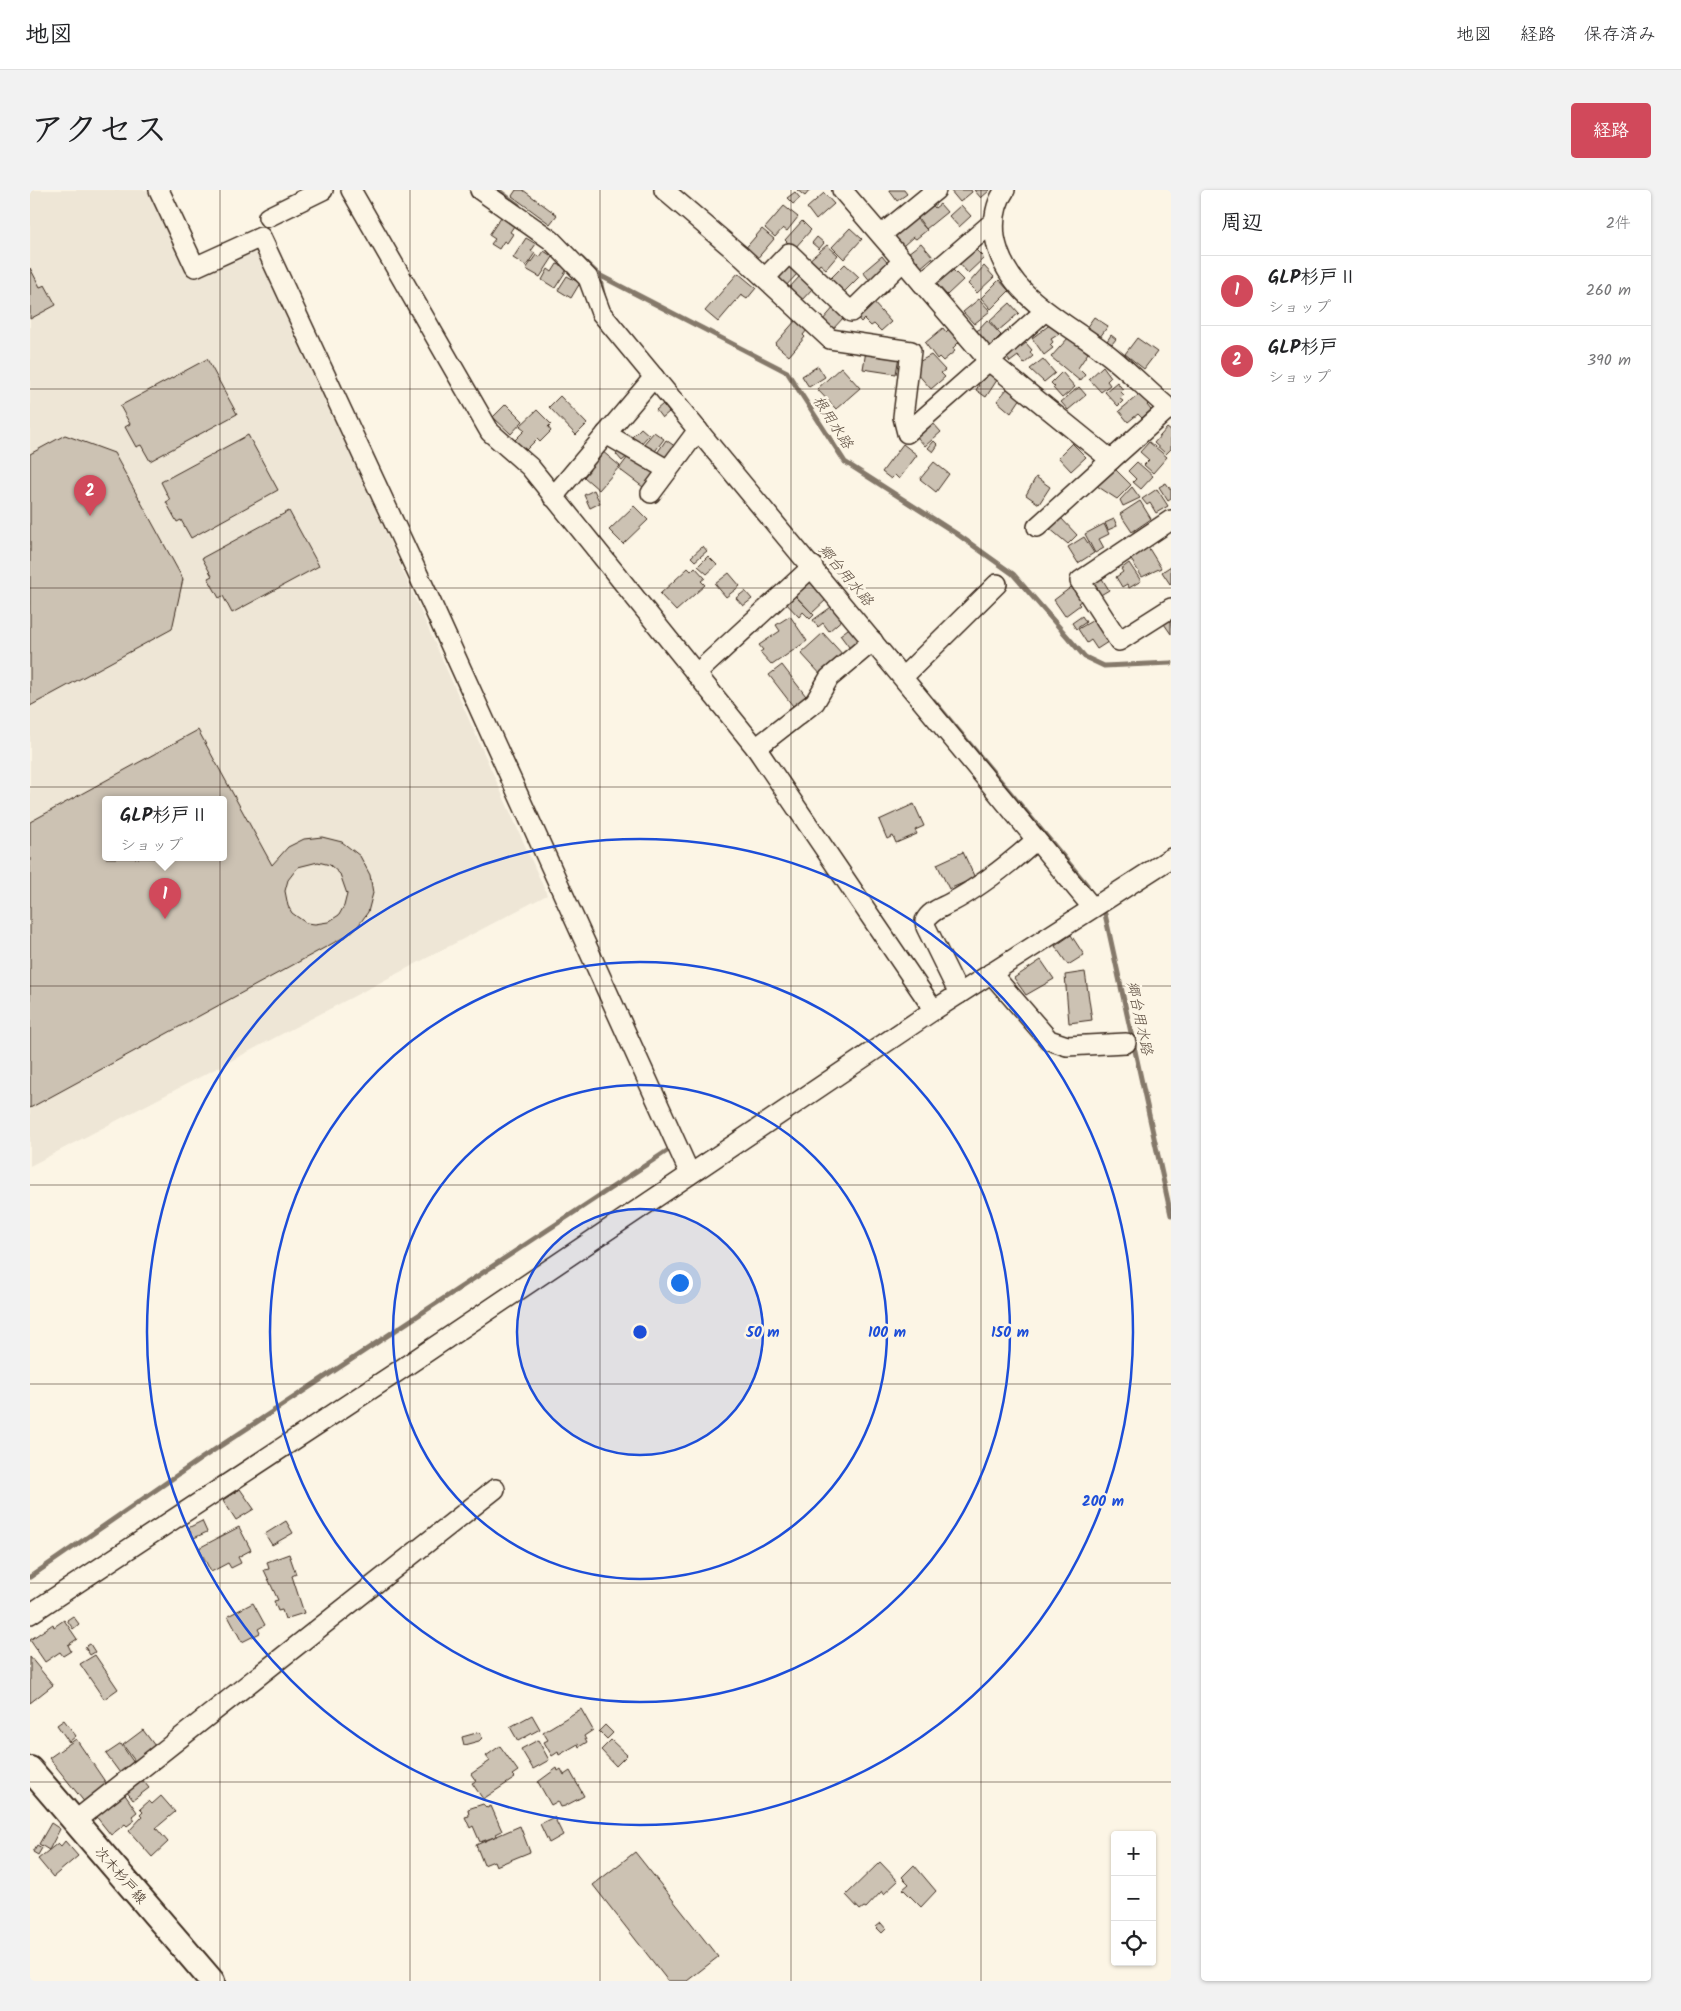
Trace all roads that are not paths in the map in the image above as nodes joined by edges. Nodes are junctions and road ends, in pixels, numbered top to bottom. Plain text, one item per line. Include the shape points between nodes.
1 (159, 190) edge
2 (323, 190) edge
3 (351, 190) edge
4 (480, 190) edge
5 (664, 190) edge
6 (842, 190) edge
7 (936, 190) edge
8 (1005, 190) edge
9 (268, 217) dead end
10 (993, 222) junction
11 (880, 235) junction
12 (903, 261) junction
13 (765, 278) junction
14 (922, 283) junction
15 (1045, 311) junction
16 (988, 361) junction
17 (654, 377) junction
18 (1170, 409) edge
19 (698, 430) junction
20 (606, 434) junction
21 (1111, 460) junction
22 (668, 470) junction
23 (651, 494) dead end
24 (553, 497) junction
25 (1171, 520) edge
26 (1038, 527) dead end
27 (812, 566) junction
28 (997, 584) dead end
29 (1171, 608) edge
30 (873, 641) junction
31 (906, 673) junction
32 (696, 674) junction
33 (756, 748) junction
34 (1036, 840) junction
35 (1171, 858) edge
36 (1092, 907) junction
37 (991, 973) junction
38 (959, 994) junction
39 (934, 1010) junction
40 (1126, 1043) dead end
41 (690, 1174) junction
42 (495, 1489) dead end
43 (30, 1614) edge
44 (30, 1769) edge
45 (75, 1821) junction
46 (212, 1981) edge

1 - 41 street via 195,267 261,237
2 - 9 street
3 - 24 street via 490,432 530,468
4 - 17 street via 551,240 588,278 601,313
5 - 13 street
6 - 11 street
7 - 11 street
8 - 10 street
10 - 14 street
10 - 15 street via 996,244 1006,268 1022,291
11 - 12 street
12 - 13 street via 851,312 789,254
12 - 14 street
13 - 16 street via 830,338 911,351 902,417 906,433
14 - 16 street
15 - 16 street
15 - 18 street via 1110,356
16 - 21 street
17 - 19 street
17 - 20 street
18 - 21 street
19 - 22 street
19 - 27 street
20 - 22 street
20 - 24 street
21 - 26 street
22 - 23 street
24 - 32 street
25 - 29 street via 1080,581 1119,641
27 - 30 street
27 - 32 street
28 - 31 street
30 - 31 street
30 - 33 street via 829,678 815,702
31 - 34 street
32 - 33 street
33 - 39 street
34 - 36 street
34 - 38 street via 998,873 928,915 925,921
35 - 36 street
36 - 37 street
37 - 38 street
37 - 40 street via 1048,1040 1066,1046
38 - 39 street
39 - 41 street
41 - 43 street
42 - 45 street
44 - 45 main road, 次木杉戸線
45 - 46 main road, 次木杉戸線

